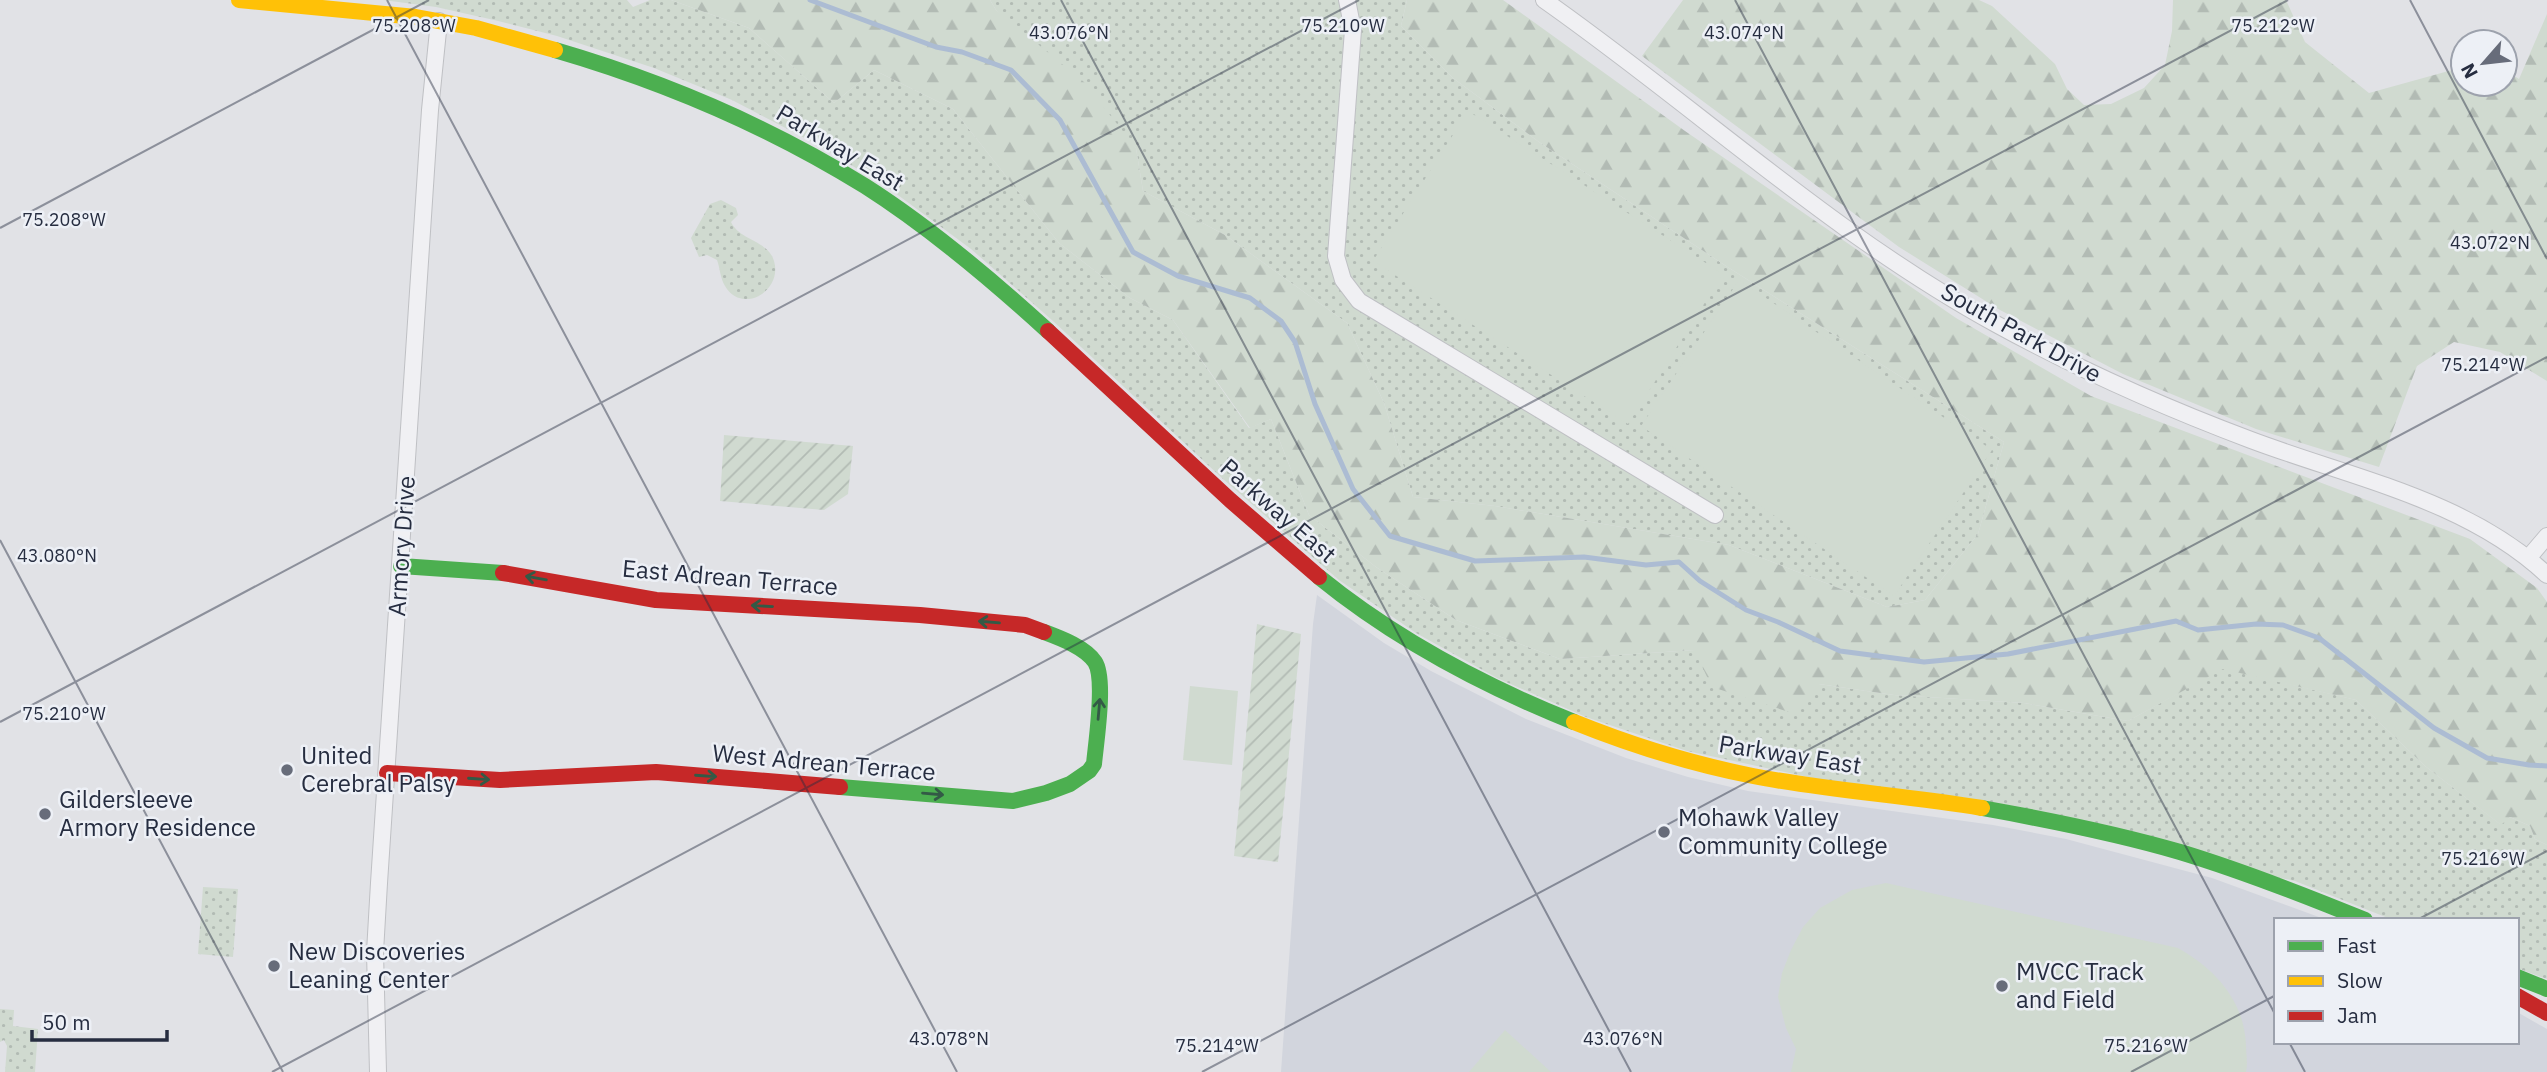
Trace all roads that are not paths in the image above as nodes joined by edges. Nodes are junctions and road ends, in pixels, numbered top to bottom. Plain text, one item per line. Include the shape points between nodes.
1 (239, 0) edge
2 (1347, 0) edge
3 (1544, 0) edge
4 (439, 21) junction
5 (1715, 514) dead end
6 (2547, 536) edge
7 (2529, 557) junction
8 (401, 566) junction
9 (2547, 575) edge
10 (1055, 636) joint
11 (387, 773) junction
12 (2360, 918) edge
13 (2519, 978) edge
14 (2547, 989) edge
15 (2519, 997) edge
16 (2547, 1013) edge
17 (378, 1072) edge

1 - 4 street, Parkway East
2 - 5 street via 1353,30 1336,256 1343,280 1359,301
3 - 7 street, South Park Drive via 1817,206 1994,323 2119,387 2487,528
4 - 8 street, Armory Drive
4 - 12 street, Parkway East via 592,60 709,102 792,142 881,196 966,260 1224,495 1337,591 1403,635 1496,687 1670,756 1755,777 1898,795 2117,835 2264,880
6 - 7 street
7 - 9 street, South Park Drive
10 -> 8 street, East Adrean Terrace via 1025,625 656,600 517,574
8 - 11 street, Armory Drive
11 -> 10 street, West Adrean Terrace via 500,780 656,772 1027,799 1082,778 1094,764 1101,677 1087,653
11 - 17 street, Armory Drive via 375,952
13 - 14 street
15 - 16 street

